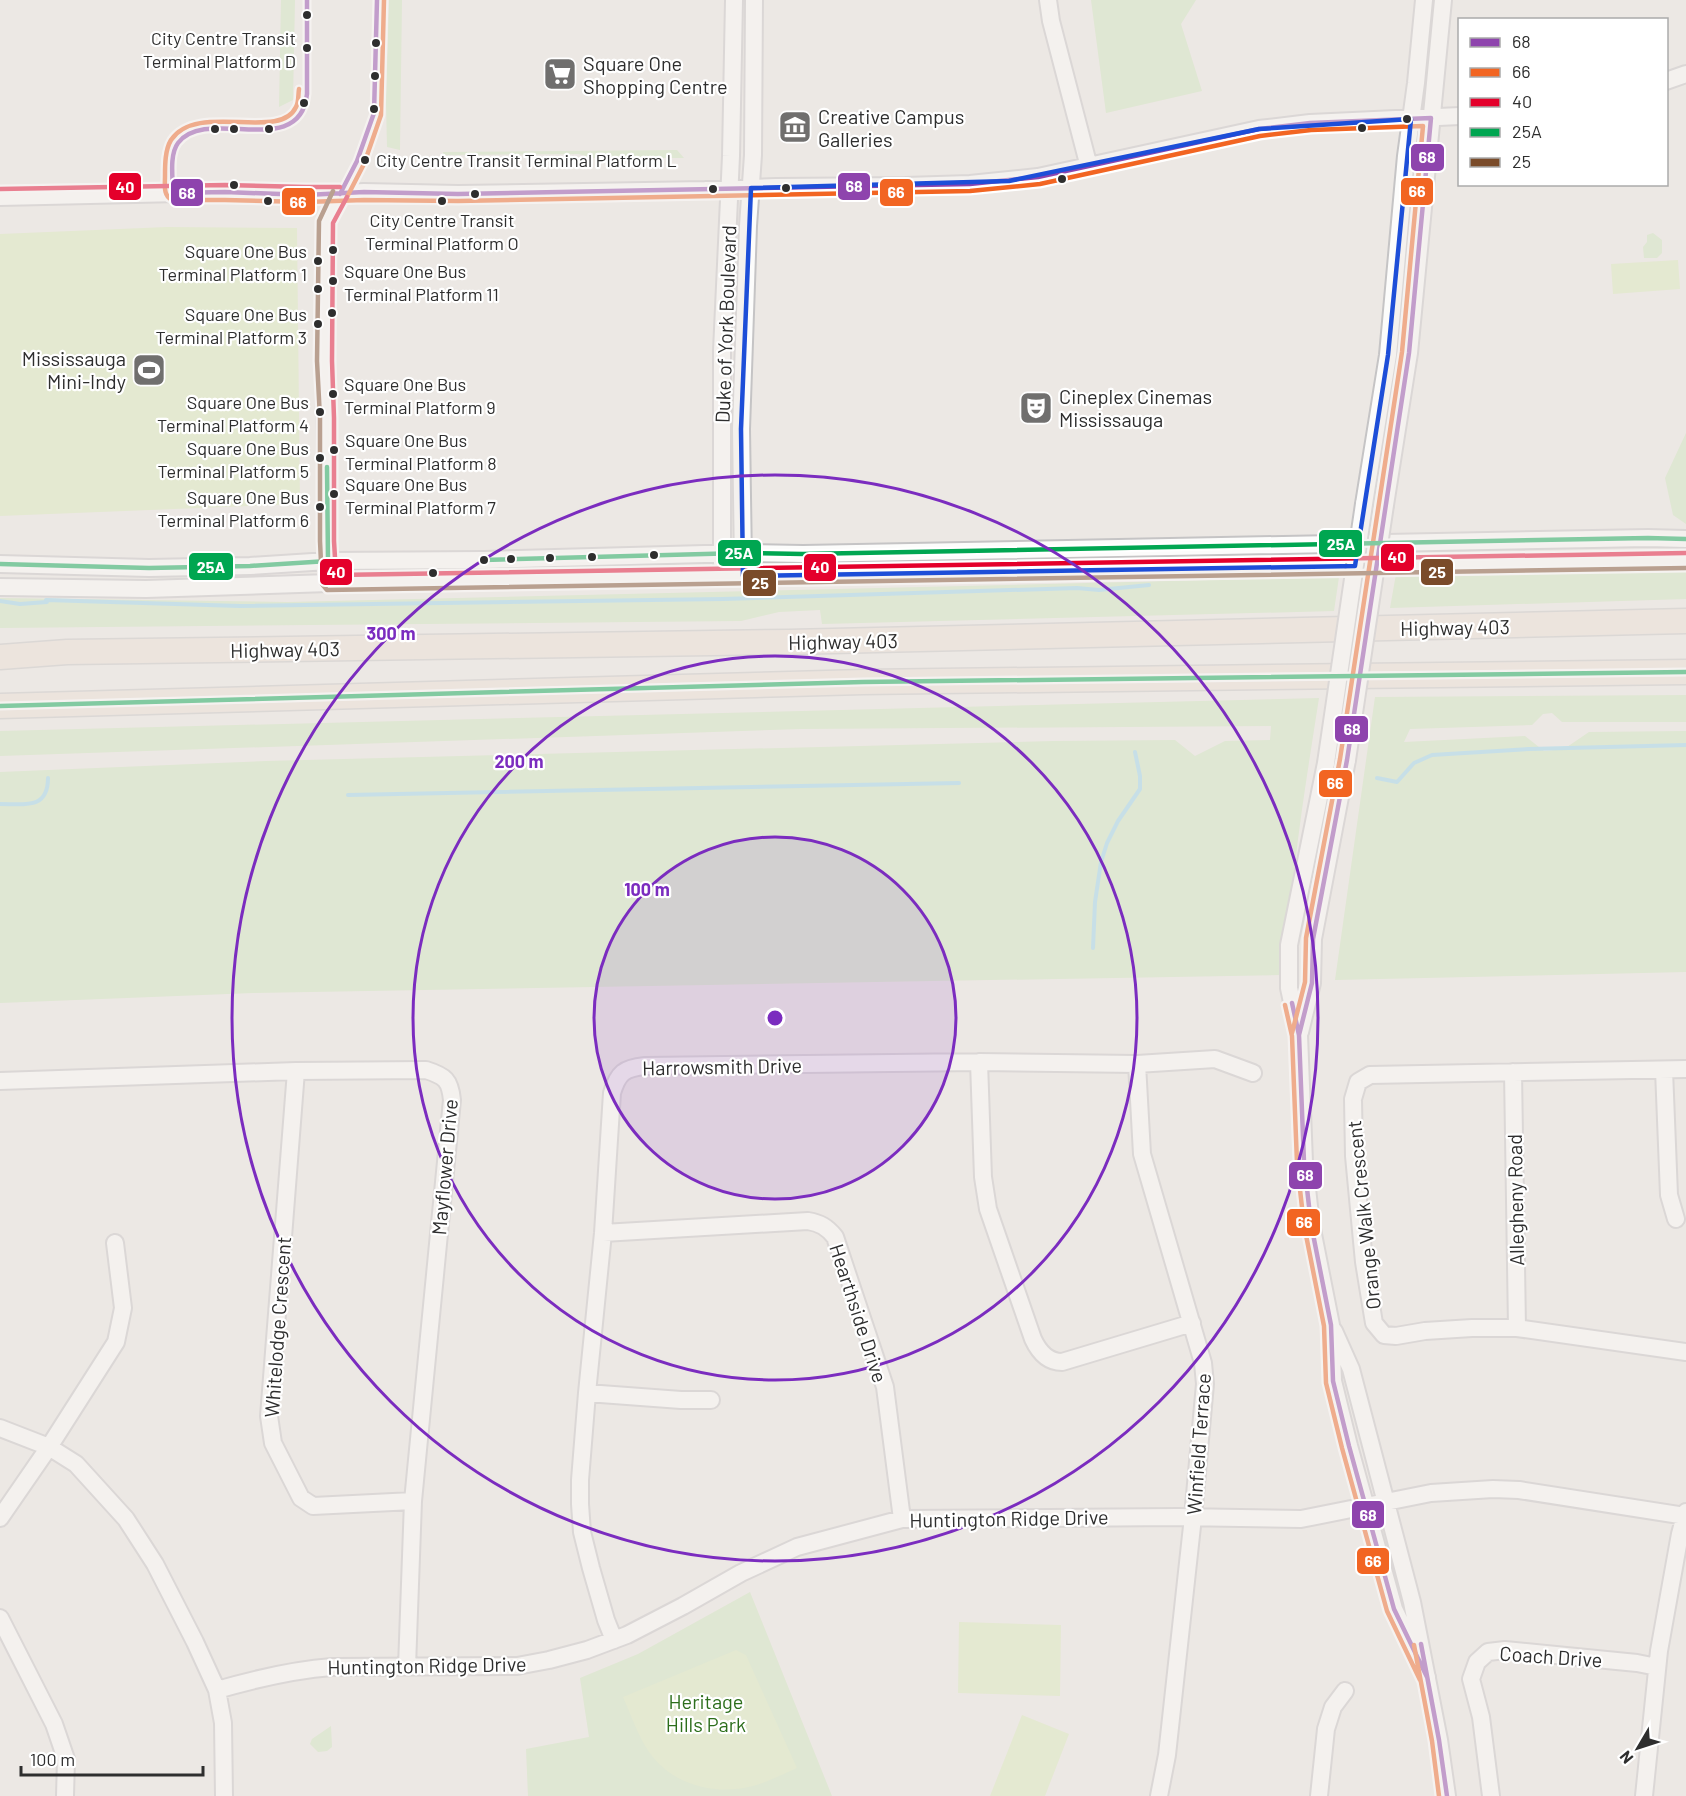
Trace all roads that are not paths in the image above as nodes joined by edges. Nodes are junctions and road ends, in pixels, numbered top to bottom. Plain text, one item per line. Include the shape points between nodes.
1 (734, 0) edge
2 (754, 0) edge
3 (1048, 0) edge
4 (1424, 0) edge
5 (1443, 0) edge
6 (1686, 74) edge
7 (1668, 80) edge
8 (1458, 116) edge
9 (1431, 118) junction
10 (1411, 120) junction
11 (1089, 167) junction
12 (751, 188) junction
13 (729, 189) junction
14 (340, 194) junction
15 (0, 197) edge
16 (1686, 539) edge
17 (742, 553) junction
18 (721, 554) junction
19 (1686, 560) edge
20 (328, 561) junction
21 (0, 564) edge
22 (743, 576) junction
23 (722, 577) junction
24 (329, 583) junction
25 (0, 587) edge
26 (1686, 621) edge
27 (0, 639) edge
28 (67, 652) junction
29 (0, 657) edge
30 (1686, 672) edge
31 (6, 707) edge
32 (1299, 1035) junction
33 (979, 1062) junction
34 (1137, 1064) junction
35 (1686, 1069) edge
36 (1664, 1070) junction
37 (296, 1071) junction
38 (1513, 1072) junction
39 (1253, 1073) dead end
40 (0, 1081) edge
41 (1676, 1219) dead end
42 (603, 1233) junction
43 (115, 1243) dead end
44 (1192, 1323) junction
45 (1331, 1325) junction
46 (1517, 1328) junction
47 (1686, 1352) edge
48 (587, 1393) junction
49 (711, 1400) dead end
50 (0, 1428) edge
51 (49, 1448) junction
52 (413, 1501) junction
53 (1386, 1503) junction
54 (1365, 1507) junction
55 (1686, 1515) edge
56 (1193, 1517) junction
57 (0, 1518) edge
58 (902, 1519) junction
59 (0, 1618) edge
60 (614, 1640) junction
61 (1658, 1667) junction
62 (407, 1668) junction
63 (1427, 1677) junction
64 (217, 1690) junction
65 (1345, 1691) dead end
66 (66, 1796) edge
67 (224, 1796) edge
68 (1159, 1796) edge
69 (1319, 1796) edge
70 (1447, 1796) edge
71 (1491, 1796) edge
72 (1644, 1796) edge

1 - 13 street, Duke of York Boulevard
2 - 12 street, Duke of York Boulevard
3 - 11 street
4 - 10 street
5 - 9 street
6 - 7 street
8 - 9 street
9 - 10 street
9 - 32 street, bridge via 1409,353 1347,760 1312,939 1312,983
10 - 11 street via 1259,129
10 - 32 street, bridge via 1388,356 1326,763 1289,945 1289,988
11 - 12 street via 970,184
12 - 13 street
12 - 17 street, Duke of York Boulevard via 741,429
13 - 14 street
13 - 18 street, Duke of York Boulevard via 722,351
14 - 15 street via 225,192
14 - 20 street via 326,221
16 - 17 street
17 - 18 street
17 - 22 street, Duke of York Boulevard
18 - 20 street
18 - 23 street, Duke of York Boulevard
19 - 22 street
20 - 21 street via 150,568
20 - 24 street
22 - 23 street
23 - 24 street
24 - 25 street via 146,589
26 - 28 highway, Highway 403 via 789,642
27 - 28 highway
28 - 29 highway, Highway 403
30 - 31 highway via 862,682
32 - 45 street via 1304,1162 1311,1224
33 - 34 street, Harrowsmith Drive
33 - 42 street, Harrowsmith Drive via 631,1067 622,1072 612,1093
33 - 44 street via 983,1177 988,1209 1041,1352 1062,1362
34 - 39 street, Harrowsmith Drive via 1215,1059
34 - 44 street, Winfield Terrace via 1142,1154
35 - 36 street, Orange Walk Crescent
36 - 38 street, Orange Walk Crescent
36 - 41 street via 1669,1195
37 - 40 street, Mayflower Drive
37 - 52 street, Whitelodge Crescent via 269,1416 273,1443 301,1498 313,1506
37 - 52 street, Mayflower Drive via 426,1070 445,1079 450,1087 452,1100
38 - 46 street, Allegheny Road
38 - 46 street, Orange Walk Crescent via 1370,1075 1358,1082 1353,1110 1364,1262 1374,1323 1384,1335 1396,1336 1425,1331
42 - 48 street, Harrowsmith Drive
42 - 58 street, Hearthside Drive via 808,1221 829,1229 885,1387
43 - 51 street via 123,1308 116,1342
44 - 56 street, Winfield Terrace via 1205,1384
45 - 53 street via 1351,1370
45 - 54 street via 1333,1381
46 - 47 street, Orange Walk Crescent
48 - 49 street
48 - 60 street, Harrowsmith Drive via 580,1480 582,1532
50 - 51 street
51 - 57 street
51 - 64 street via 76,1464 126,1519 155,1564
52 - 62 street, Mayflower Drive
53 - 54 street, Huntington Ridge Drive
53 - 55 street, Huntington Ridge Drive via 1431,1493 1519,1490
53 - 63 street
54 - 56 street, Huntington Ridge Drive via 1301,1519
54 - 63 street via 1394,1610
55 - 61 street
56 - 58 street, Huntington Ridge Drive
56 - 68 street, Winfield Terrace
58 - 60 street, Huntington Ridge Drive via 797,1547
59 - 66 street via 54,1724 66,1759
60 - 62 street, Huntington Ridge Drive via 584,1652 517,1666
61 - 71 street, Coach Drive via 1505,1650 1488,1652 1477,1662 1471,1679 1481,1717
61 - 72 street
62 - 64 street, Huntington Ridge Drive via 312,1668
63 - 70 street
64 - 67 street via 223,1723
65 - 69 street via 1333,1707 1326,1729

